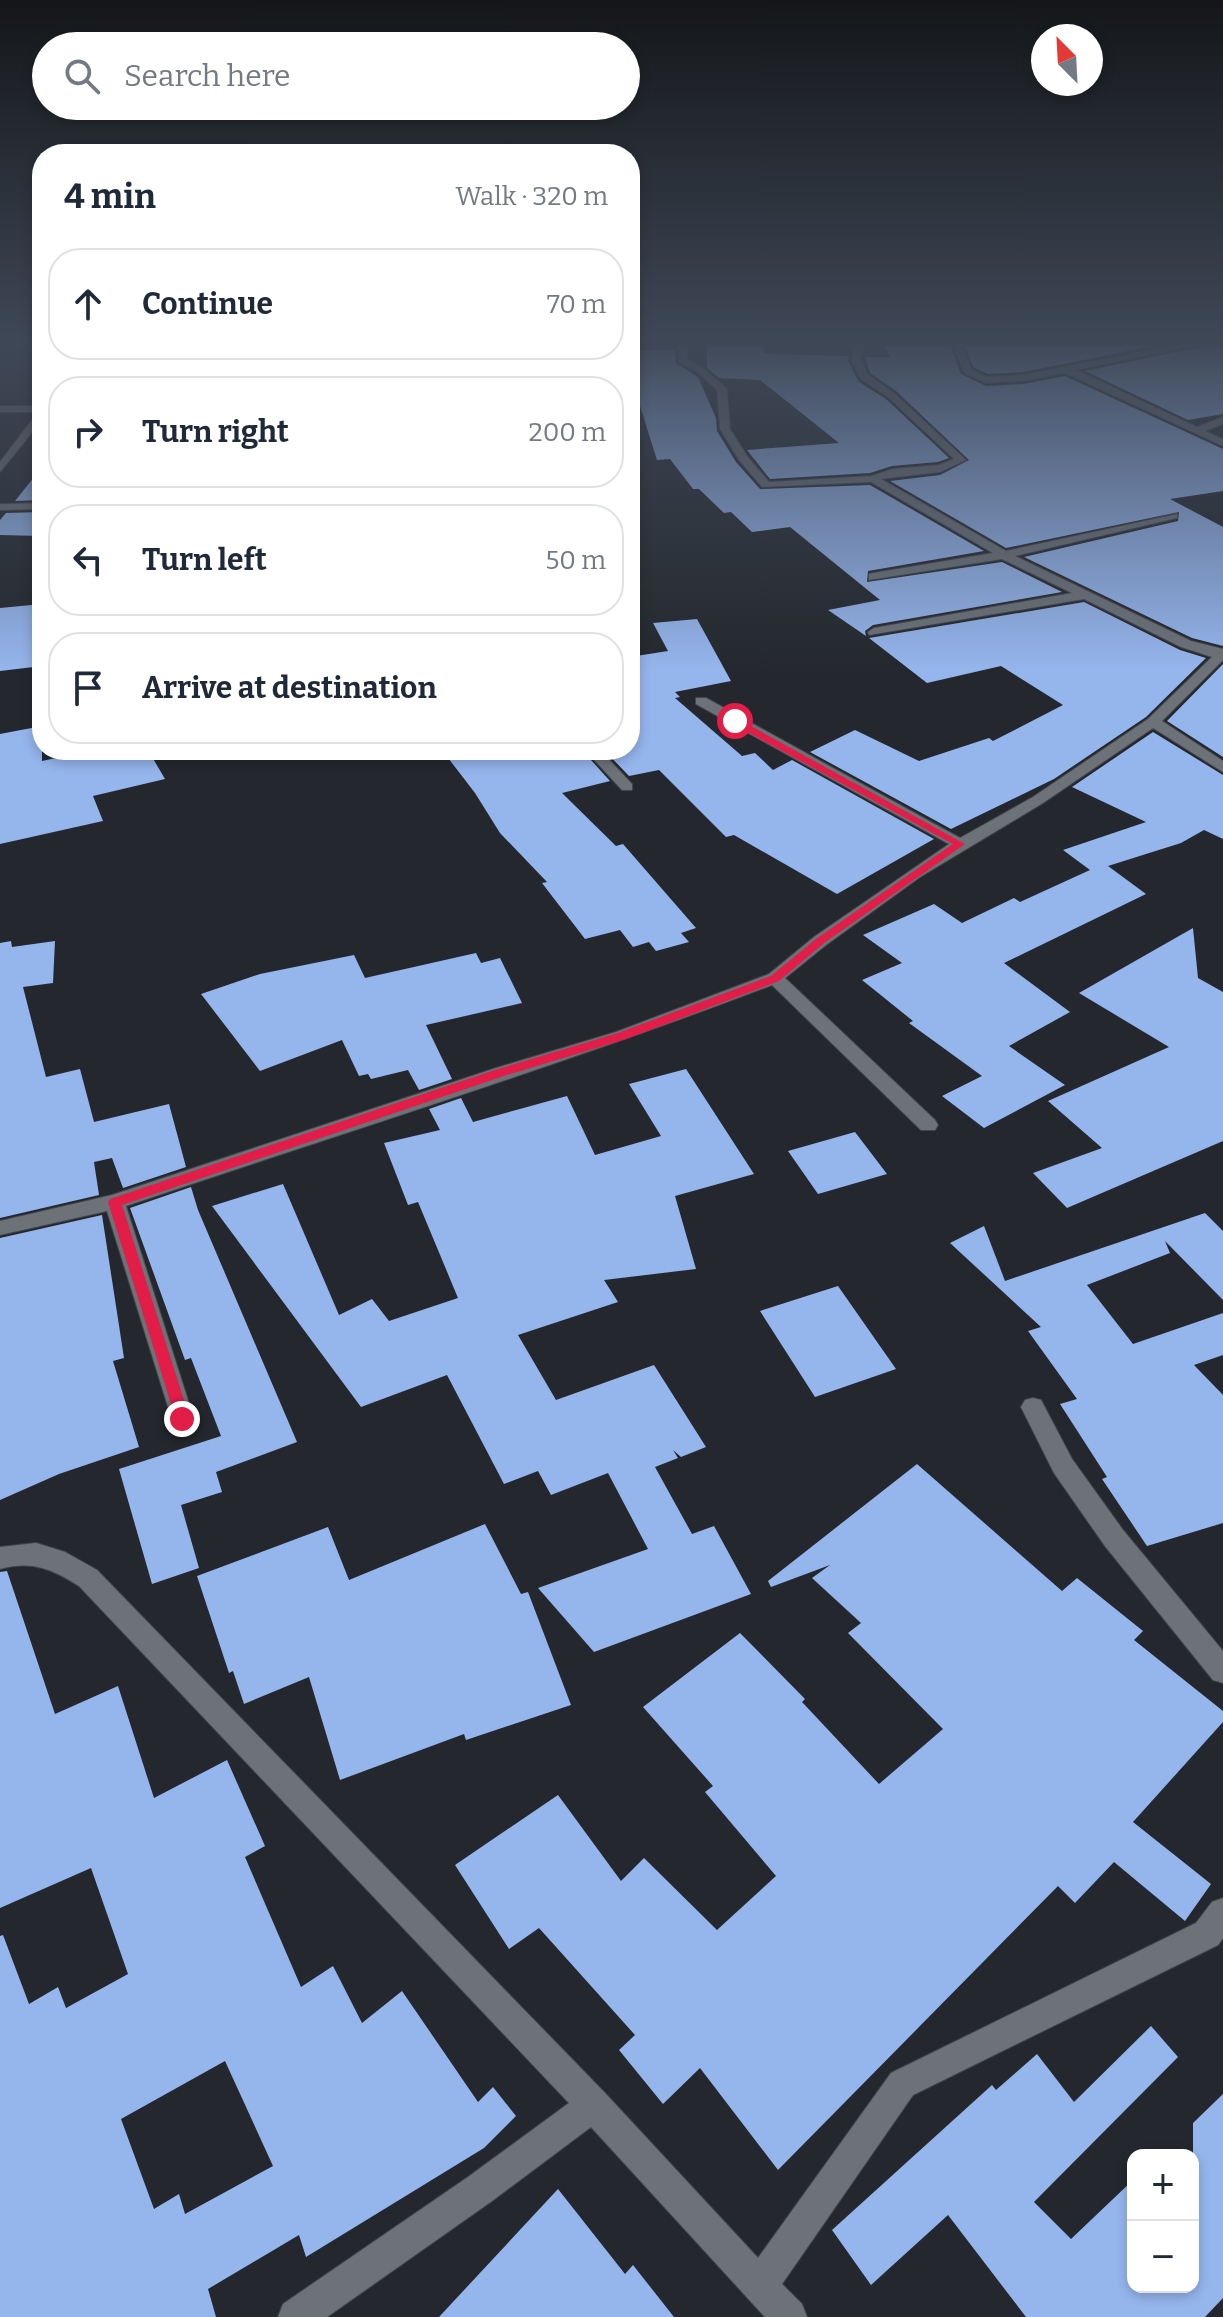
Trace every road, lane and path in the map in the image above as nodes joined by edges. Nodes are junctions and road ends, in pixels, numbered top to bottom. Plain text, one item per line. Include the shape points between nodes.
1 (12, 453) edge
2 (740, 453) edge
3 (954, 453) edge
4 (0, 469) edge
5 (873, 479) junction
6 (32, 506) edge
7 (0, 507) edge
8 (1173, 516) dead end
9 (1004, 555) junction
10 (873, 577) dead end
11 (1089, 594) junction
12 (874, 632) dead end
13 (1221, 654) edge
14 (701, 701) dead end
15 (1153, 722) junction
16 (601, 760) edge
17 (1223, 768) edge
18 (627, 787) dead end
19 (960, 844) junction
20 (775, 978) junction
21 (928, 1125) dead end
22 (115, 1202) junction
23 (0, 1228) edge
24 (1033, 1407) dead end
25 (182, 1419) dead end
26 (0, 1558) edge
27 (1223, 1671) edge
28 (1223, 1913) edge
29 (593, 2105) junction
30 (760, 2285) junction
31 (296, 2317) edge
32 (789, 2317) edge

1 - 4 street
2 - 5 street via 766,485
3 - 5 street via 961,460 955,464 915,473 882,473
5 - 9 street
6 - 7 street
8 - 9 street
9 - 10 street
9 - 11 street
11 - 12 street
11 - 13 street via 1174,638
13 - 15 street
14 - 19 street
15 - 17 street
15 - 19 street via 1038,800
16 - 18 street
19 - 20 street
20 - 21 street
20 - 22 street via 622,1036
22 - 23 street
22 - 25 street
24 - 27 street via 1063,1466 1114,1538
26 - 29 street via 23,1550 57,1559 88,1578
28 - 30 street via 1207,1934 902,2084
29 - 30 street
29 - 31 street
30 - 32 street

